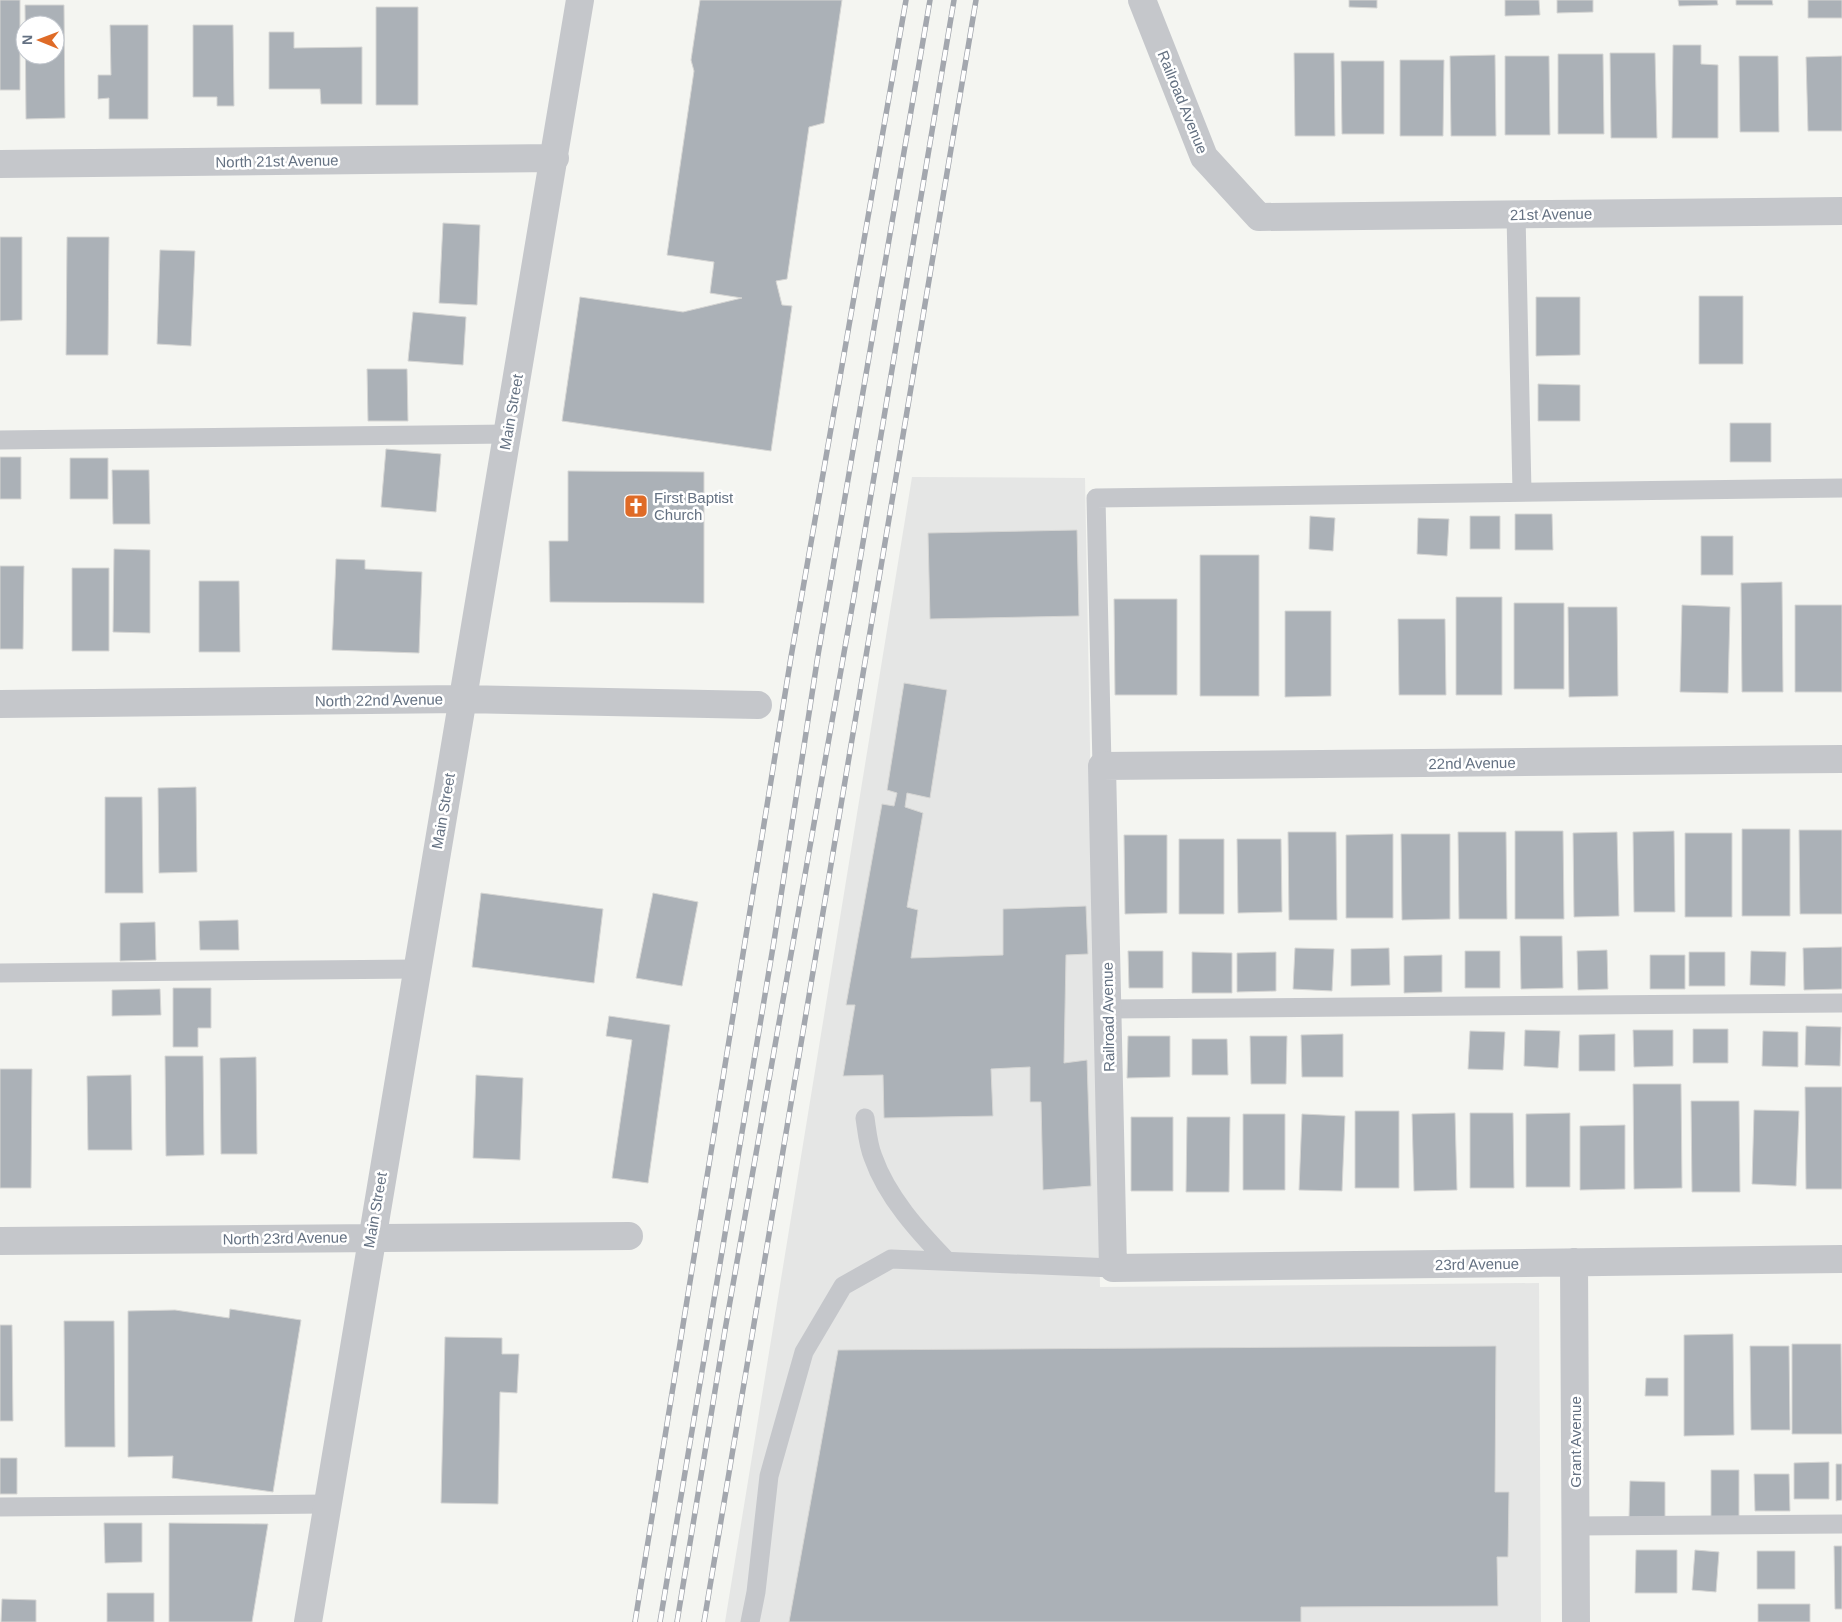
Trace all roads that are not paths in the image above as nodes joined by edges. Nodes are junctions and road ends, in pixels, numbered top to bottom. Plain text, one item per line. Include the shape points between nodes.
1 (580, 0) edge
2 (1142, 0) edge
3 (555, 158) junction
4 (0, 164) edge
5 (1842, 211) edge
6 (1516, 214) junction
7 (1260, 217) joint
8 (508, 434) junction
9 (0, 440) edge
10 (1842, 488) edge
11 (1522, 492) junction
12 (462, 699) junction
13 (0, 704) edge
14 (758, 705) dead end
15 (1842, 759) edge
16 (1102, 766) junction
17 (416, 969) junction
18 (0, 973) edge
19 (1842, 1003) edge
20 (1107, 1009) junction
21 (865, 1118) dead end
22 (630, 1236) dead end
23 (371, 1237) junction
24 (0, 1241) edge
25 (1842, 1259) edge
26 (947, 1261) junction
27 (1574, 1262) junction
28 (1113, 1268) junction
29 (326, 1504) junction
30 (0, 1507) edge
31 (1842, 1524) edge
32 (1576, 1526) junction
33 (308, 1622) edge
34 (750, 1622) edge
35 (1576, 1622) edge

1 - 3 street, Main Street
2 - 7 street, Railroad Avenue via 1204,157
3 - 4 street, North 21st Avenue
3 - 8 street, Main Street
5 - 6 street, 21st Avenue
6 - 7 street, 21st Avenue
6 - 11 lane
8 - 9 lane
8 - 12 street, Main Street
10 - 11 lane
11 - 16 lane via 1096,498
12 - 13 street, North 22nd Avenue
12 - 14 street, North 22nd Avenue
12 - 17 street, Main Street
15 - 16 street, 22nd Avenue
16 - 20 street, Railroad Avenue
17 - 18 lane
17 - 23 street, Main Street
19 - 20 lane
20 - 28 street, Railroad Avenue
21 - 26 lane via 872,1156 891,1191 913,1225
22 - 23 street, North 23rd Avenue
23 - 24 street, North 23rd Avenue
23 - 29 street, Main Street
25 - 27 street, 23rd Avenue
26 - 28 lane
26 - 34 lane via 891,1259 843,1286 804,1352 769,1476
27 - 28 street, 23rd Avenue
27 - 32 street, Grant Avenue
29 - 30 lane
29 - 33 street, Main Street
31 - 32 lane
32 - 35 street, Grant Avenue

